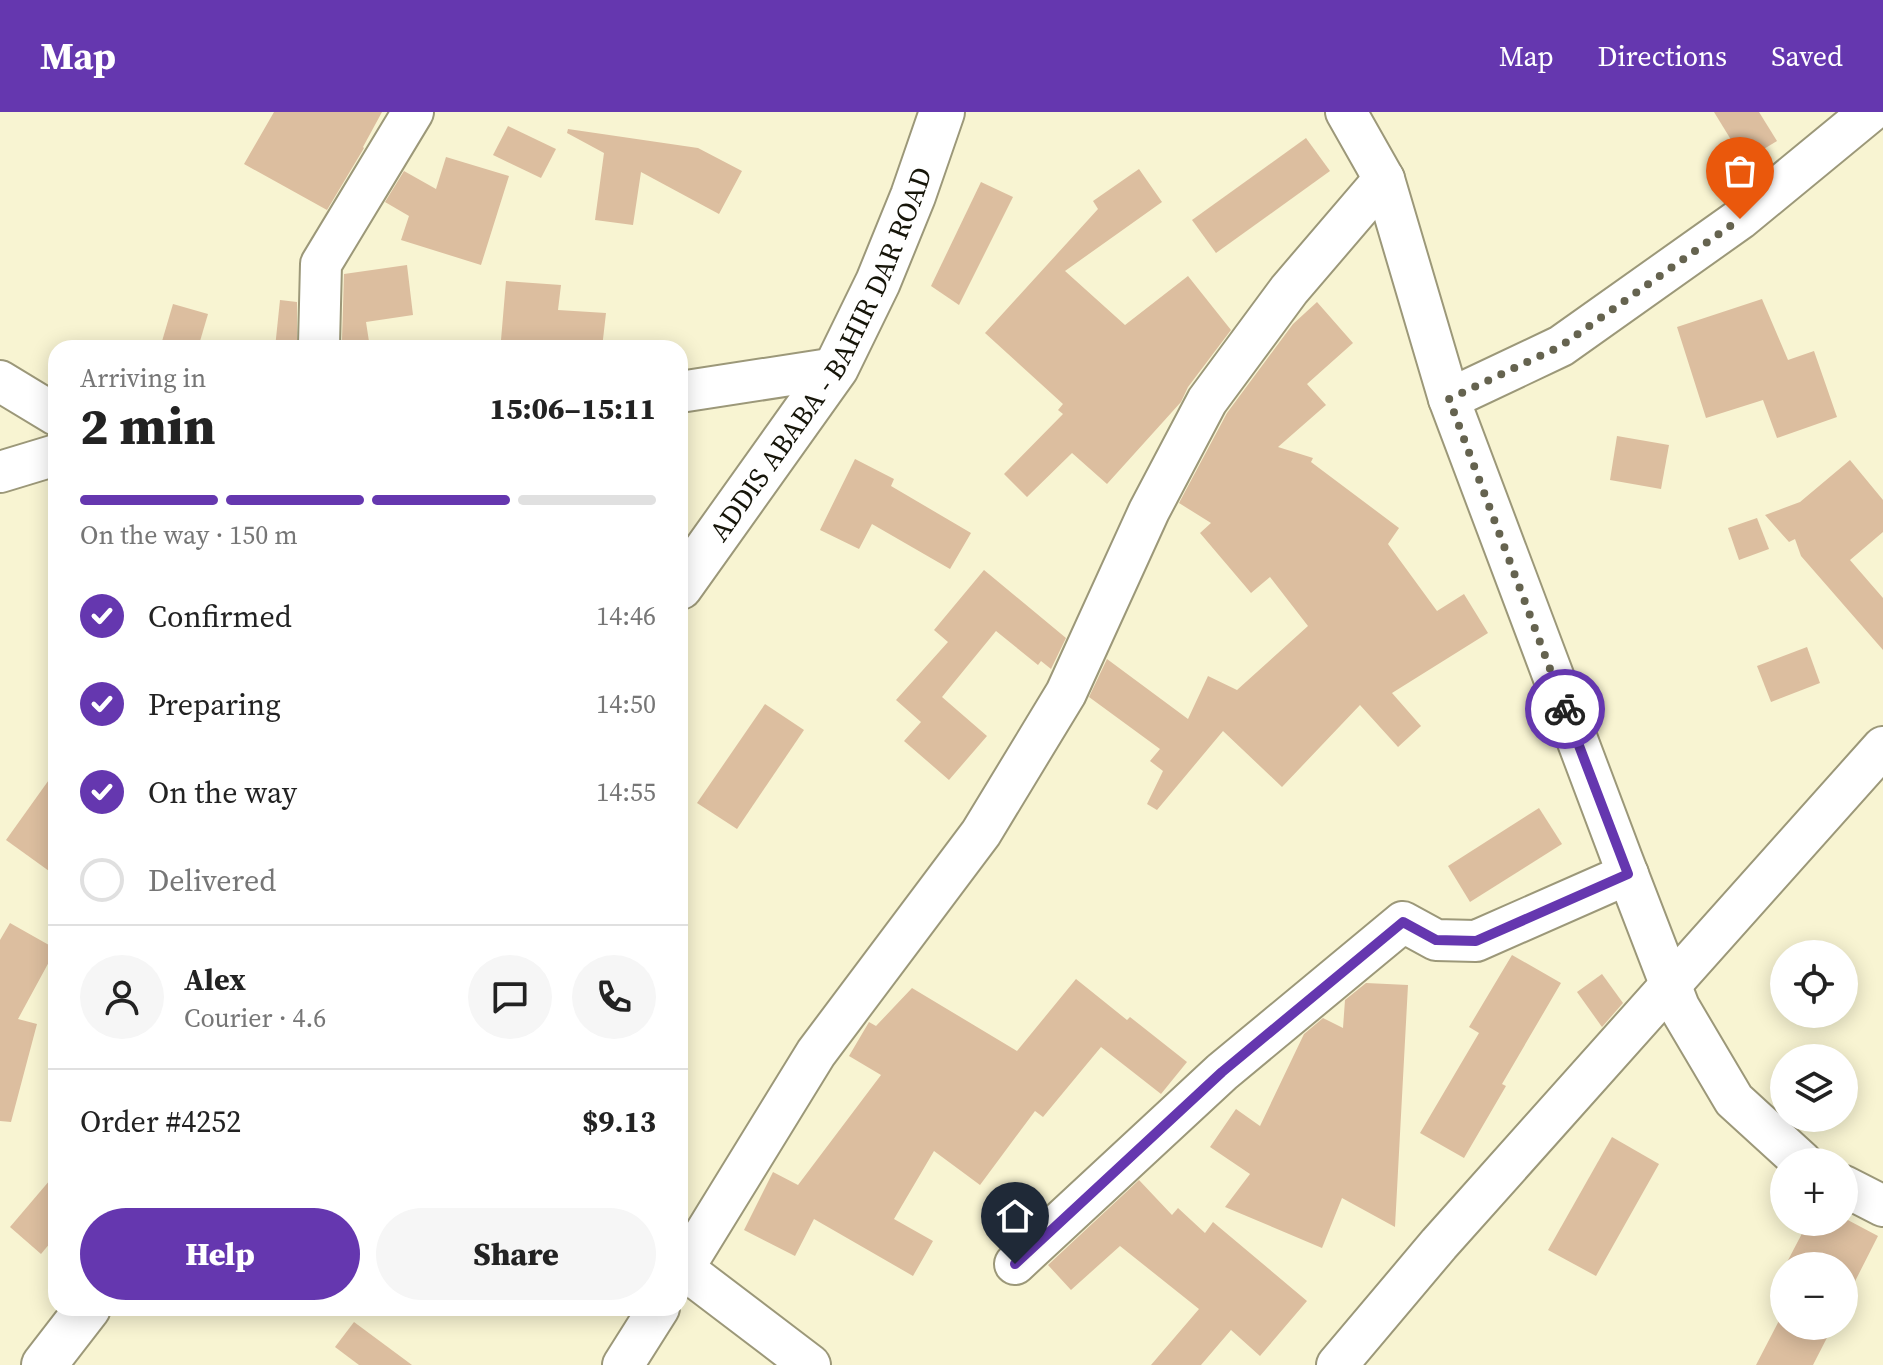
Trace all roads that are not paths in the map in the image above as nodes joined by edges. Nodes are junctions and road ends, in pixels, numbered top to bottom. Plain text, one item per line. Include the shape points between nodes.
1 (413, 112) edge
2 (942, 112) edge
3 (1346, 112) edge
4 (1870, 112) edge
5 (1384, 179) junction
6 (319, 340) edge
7 (836, 368) junction
8 (0, 381) edge
9 (688, 391) edge
10 (1449, 399) junction
11 (48, 410) edge
12 (48, 457) edge
13 (0, 472) edge
14 (688, 576) edge
15 (1883, 747) edge
16 (1628, 874) junction
17 (1670, 985) junction
18 (1787, 1148) edge
19 (1858, 1193) edge
20 (1883, 1206) edge
21 (688, 1259) edge
22 (1015, 1264) dead end
23 (688, 1275) edge
24 (82, 1316) edge
25 (654, 1316) edge
26 (44, 1365) edge
27 (623, 1365) edge
28 (810, 1365) edge
29 (1337, 1365) edge

1 - 6 street via 321,264
2 - 7 highway, ADDIS ABABA - BAHIR DAR ROAD via 878,282
3 - 5 street
4 - 10 street via 1740,219 1561,346
5 - 10 street
5 - 21 street via 1289,290 1207,401 1149,511 1066,693 989,820 816,1053
7 - 9 street
7 - 14 highway, ADDIS ABABA - BAHIR DAR ROAD
8 - 11 street
10 - 16 street
12 - 13 street
15 - 17 street
16 - 17 street
16 - 22 street via 1476,941 1436,940 1403,922 1222,1072
17 - 18 street via 1734,1100
17 - 29 street
19 - 20 street
23 - 28 street
24 - 26 highway
25 - 27 street

